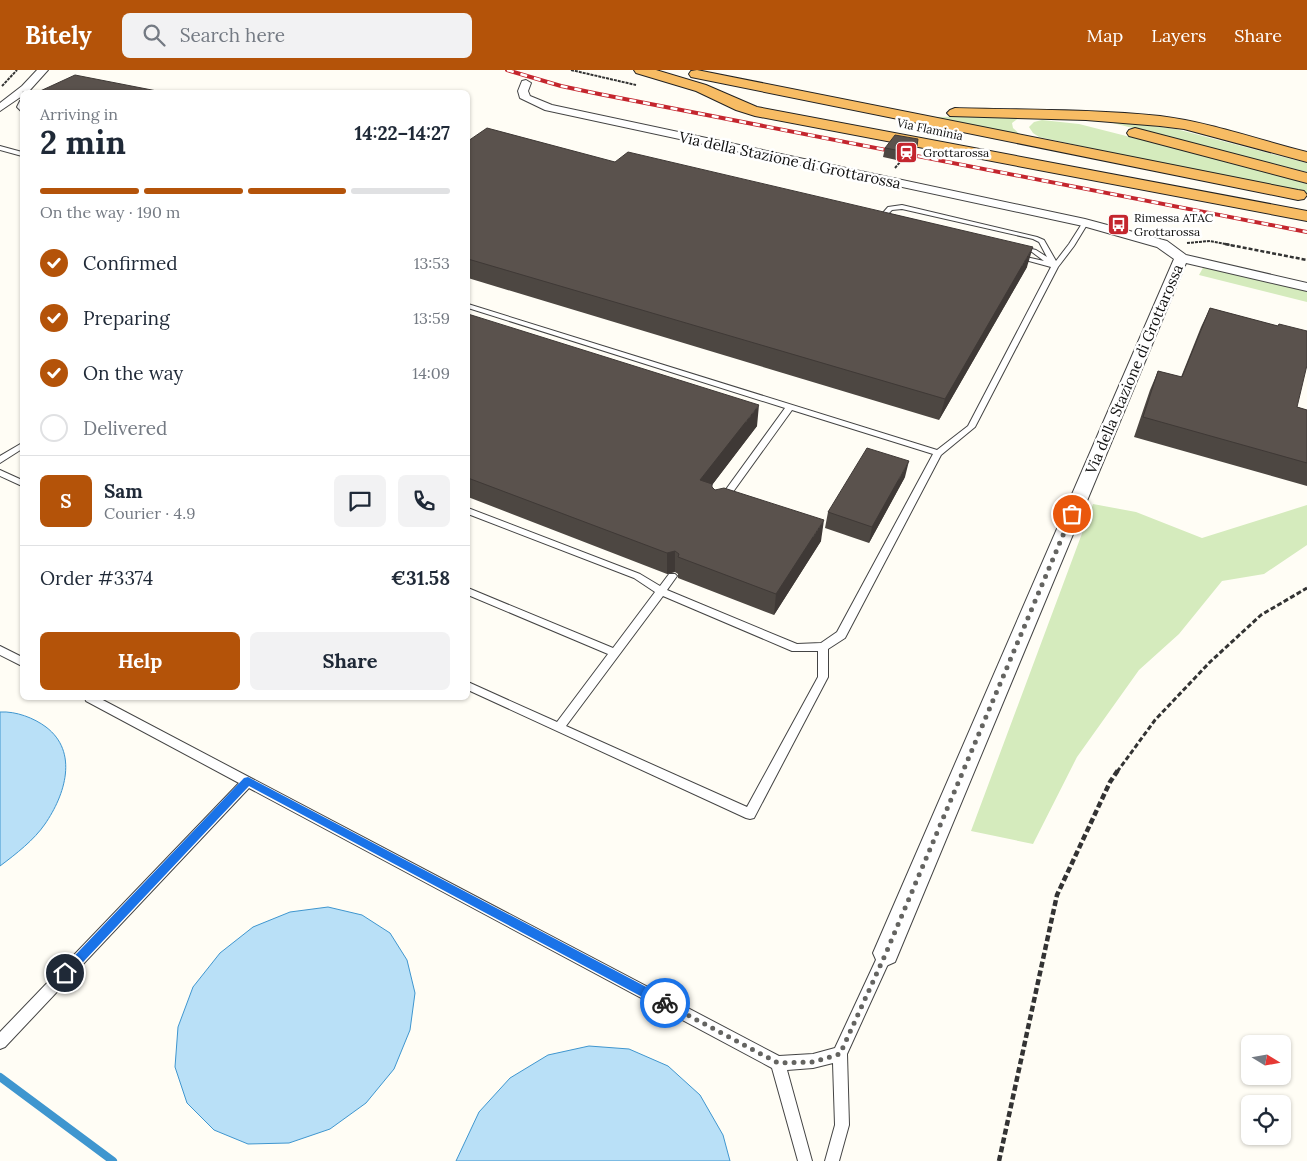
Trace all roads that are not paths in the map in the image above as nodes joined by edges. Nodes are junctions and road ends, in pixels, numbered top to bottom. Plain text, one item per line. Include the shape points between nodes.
1 (43, 70) edge
2 (641, 70) edge
3 (679, 70) edge
4 (526, 83) dead end
5 (23, 90) edge
6 (20, 93) edge
7 (814, 102) junction
8 (0, 108) edge
9 (776, 115) junction
10 (1060, 115) junction
11 (0, 148) edge
12 (1078, 150) junction
13 (20, 153) edge
14 (1307, 157) edge
15 (1307, 178) edge
16 (1307, 197) edge
17 (1307, 206) edge
18 (1307, 216) edge
19 (1085, 224) junction
20 (1010, 255) edge
21 (1181, 258) junction
22 (1055, 266) junction
23 (1307, 287) edge
24 (470, 307) edge
25 (790, 407) junction
26 (20, 447) edge
27 (938, 454) junction
28 (0, 460) edge
29 (0, 473) edge
30 (20, 482) edge
31 (717, 508) edge
32 (470, 512) edge
33 (672, 576) dead end
34 (470, 592) edge
35 (661, 592) junction
36 (823, 648) junction
37 (0, 650) edge
38 (615, 653) junction
39 (20, 661) edge
40 (470, 687) edge
41 (94, 700) edge
42 (559, 728) junction
43 (248, 781) junction
44 (886, 953) joint
45 (0, 1042) edge
46 (840, 1054) junction
47 (778, 1063) junction
48 (806, 1161) edge
49 (832, 1161) edge

1 - 5 street
2 - 7 highway, Via Flaminia
2 - 9 highway via 701,88 749,110
3 - 7 highway, Via Flaminia
4 - 19 street, Via della Stazione di Grottarossa via 524,98 548,108
6 - 8 street
7 - 9 highway via 766,100 755,103 756,108
7 - 10 highway via 922,113
7 - 12 highway, Via Flaminia
7 - 17 highway, Via Flaminia
9 - 18 highway
10 - 12 highway via 1029,120 1024,130 1032,137
10 - 14 highway via 1117,117 1185,125
10 - 15 highway
11 - 13 lane
12 - 16 highway, Via Flaminia
19 - 21 street, Via della Stazione di Grottarossa via 1162,244
19 - 22 lane
20 - 22 lane
21 - 23 street
21 - 44 street, Via della Stazione di Grottarossa
22 - 22 lane via 1034,251 884,215 890,208 902,207 1035,238 1042,241
22 - 27 lane via 971,427
24 - 25 lane
25 - 27 lane
25 - 31 lane
26 - 28 lane
27 - 36 lane via 841,635
29 - 30 lane
32 - 35 lane via 637,576
33 - 35 lane
34 - 38 lane
35 - 36 lane via 796,648
35 - 38 lane
36 - 42 lane via 824,677 750,814
37 - 39 lane
38 - 42 lane
40 - 42 lane
41 - 43 lane
43 - 45 lane
43 - 47 lane
44 - 46 lane
46 - 47 lane via 813,1062
46 - 49 lane via 842,1125
47 - 48 lane

